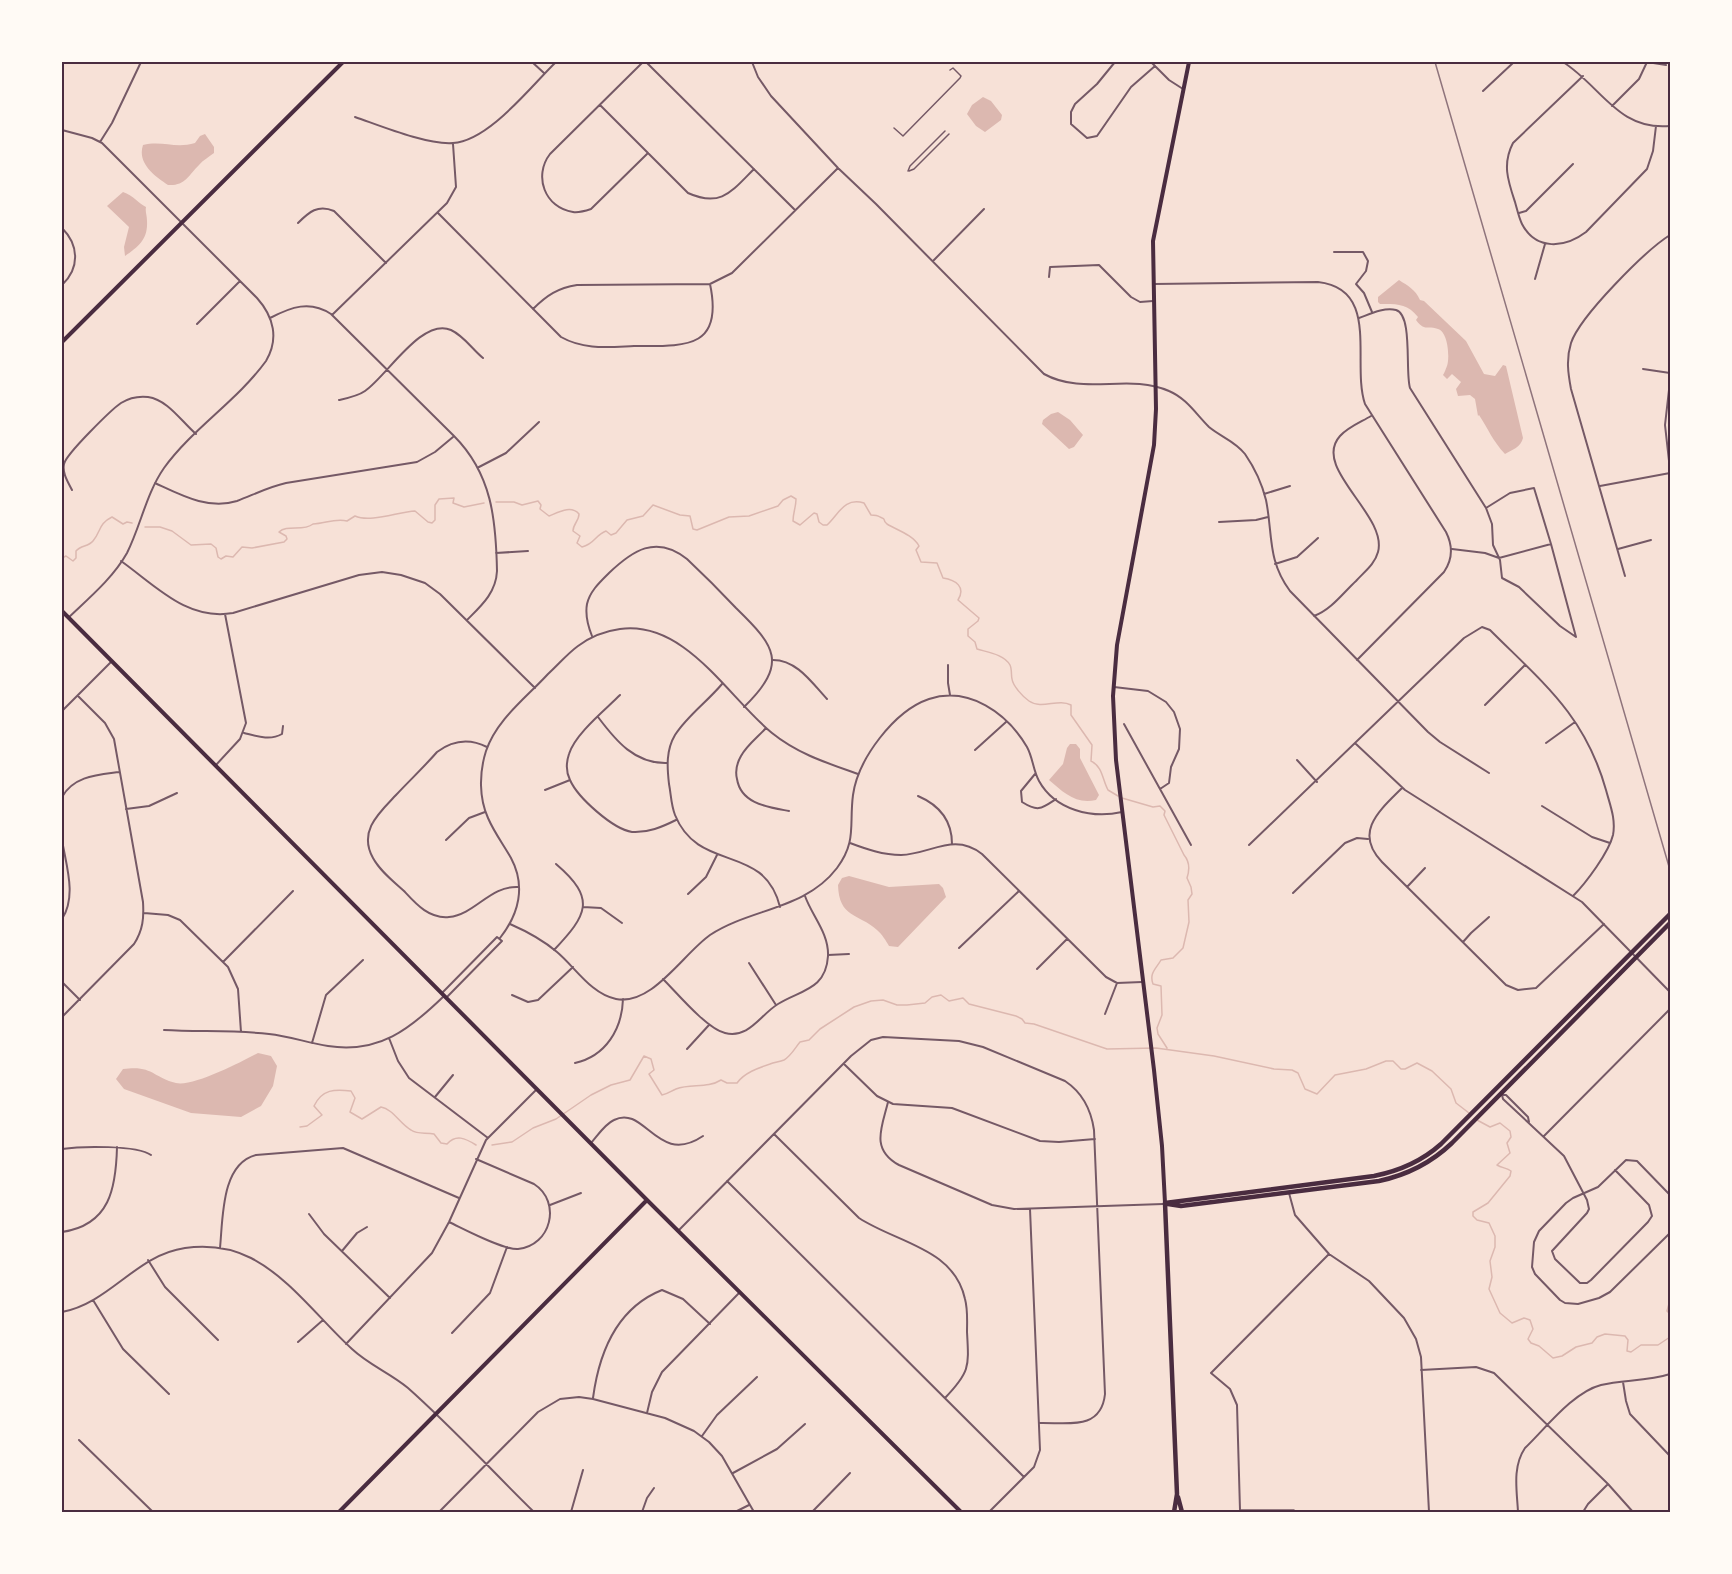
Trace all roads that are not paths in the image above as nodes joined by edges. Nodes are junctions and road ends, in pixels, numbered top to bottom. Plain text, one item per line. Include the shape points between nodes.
1 (141, 62) edge
2 (343, 62) edge
3 (532, 62) edge
4 (556, 62) edge
5 (644, 62) edge
6 (752, 62) edge
7 (1115, 62) edge
8 (1151, 62) edge
9 (1189, 62) edge
10 (1514, 62) edge
11 (1563, 62) edge
12 (1647, 62) edge
13 (1666, 65) dead end
14 (1155, 66) junction
15 (950, 70) dead end
16 (544, 73) junction
17 (1582, 76) junction
18 (1183, 89) junction
19 (1483, 91) dead end
20 (600, 105) junction
21 (1612, 106) junction
22 (355, 117) dead end
23 (1656, 126) junction
24 (1671, 126) edge
25 (894, 128) dead end
26 (62, 130) edge
27 (945, 131) dead end
28 (949, 134) dead end
29 (100, 142) junction
30 (453, 143) junction
31 (648, 153) junction
32 (1573, 164) dead end
33 (838, 168) junction
34 (754, 169) junction
35 (984, 209) dead end
36 (795, 210) junction
37 (438, 213) junction
38 (1519, 213) junction
39 (180, 222) junction
40 (298, 223) dead end
41 (62, 228) edge
42 (1671, 236) edge
43 (1545, 244) junction
44 (1334, 252) dead end
45 (933, 261) junction
46 (386, 263) junction
47 (1048, 277) dead end
48 (1535, 279) dead end
49 (240, 282) junction
50 (710, 284) junction
51 (1153, 284) junction
52 (62, 285) edge
53 (1153, 301) junction
54 (533, 309) junction
55 (1372, 314) junction
56 (332, 315) junction
57 (270, 318) junction
58 (1359, 318) junction
59 (197, 324) dead end
60 (62, 342) edge
61 (483, 358) dead end
62 (1643, 369) dead end
63 (387, 370) junction
64 (1671, 373) edge
65 (1671, 381) edge
66 (1155, 386) junction
67 (339, 400) dead end
68 (1371, 416) junction
69 (539, 422) dead end
70 (196, 434) junction
71 (454, 436) junction
72 (478, 467) junction
73 (1671, 471) edge
74 (155, 483) junction
75 (1290, 486) dead end
76 (1599, 486) junction
77 (72, 490) dead end
78 (1264, 494) junction
79 (1486, 508) junction
80 (1268, 517) junction
81 (1219, 522) dead end
82 (1318, 538) dead end
83 (1651, 540) dead end
84 (1551, 544) junction
85 (1452, 549) junction
86 (1618, 549) junction
87 (528, 551) dead end
88 (496, 553) junction
89 (1499, 558) junction
90 (121, 561) junction
91 (1275, 564) junction
92 (1625, 576) dead end
93 (62, 611) edge
94 (225, 614) junction
95 (1314, 616) junction
96 (68, 618) junction
97 (467, 620) junction
98 (592, 637) junction
99 (771, 660) junction
100 (1358, 660) junction
101 (111, 662) junction
102 (948, 665) dead end
103 (1525, 665) junction
104 (722, 684) junction
105 (1113, 687) junction
106 (535, 688) junction
107 (620, 695) dead end
108 (78, 696) junction
109 (951, 696) junction
110 (827, 699) dead end
111 (1398, 702) junction
112 (1485, 705) dead end
113 (744, 707) junction
114 (62, 711) edge
115 (598, 717) junction
116 (1006, 722) junction
117 (1576, 722) junction
118 (1124, 723) dead end
119 (283, 726) dead end
120 (766, 728) junction
121 (244, 733) junction
122 (1546, 742) dead end
123 (1356, 744) junction
124 (487, 747) junction
125 (975, 750) dead end
126 (1297, 760) dead end
127 (668, 763) junction
128 (215, 766) junction
129 (120, 772) junction
130 (1036, 773) junction
131 (1489, 773) dead end
132 (858, 774) junction
133 (570, 780) junction
134 (1317, 782) junction
135 (1402, 788) junction
136 (1160, 789) junction
137 (545, 790) dead end
138 (177, 793) dead end
139 (918, 796) dead end
140 (62, 797) edge
141 (1056, 799) junction
142 (1542, 806) dead end
143 (126, 809) junction
144 (789, 811) dead end
145 (485, 812) junction
146 (1122, 812) junction
147 (677, 819) junction
148 (1369, 839) junction
149 (62, 840) edge
150 (446, 840) dead end
151 (850, 843) junction
152 (1610, 843) junction
153 (952, 844) junction
154 (1191, 845) dead end
155 (1249, 845) dead end
156 (717, 855) junction
157 (556, 864) dead end
158 (1425, 868) dead end
159 (519, 887) junction
160 (1407, 887) junction
161 (293, 891) dead end
162 (1019, 891) junction
163 (1293, 893) dead end
164 (688, 894) dead end
165 (804, 896) junction
166 (1574, 896) junction
167 (583, 907) junction
168 (780, 907) junction
169 (144, 914) junction
170 (1671, 914) edge
171 (1488, 917) dead end
172 (62, 919) edge
173 (622, 923) dead end
174 (1671, 923) edge
175 (510, 924) junction
176 (1604, 924) junction
177 (500, 938) junction
178 (1067, 939) junction
179 (1463, 943) junction
180 (959, 948) dead end
181 (554, 950) junction
182 (1632, 952) junction
183 (849, 954) dead end
184 (828, 955) junction
185 (1637, 957) junction
186 (363, 960) dead end
187 (223, 962) junction
188 (750, 963) dead end
189 (573, 967) junction
190 (1037, 969) dead end
191 (663, 979) junction
192 (62, 982) edge
193 (1143, 982) junction
194 (1117, 983) junction
195 (1671, 992) edge
196 (512, 995) dead end
197 (444, 996) junction
198 (622, 999) junction
199 (80, 1000) junction
200 (776, 1005) junction
201 (1671, 1009) edge
202 (1105, 1014) dead end
203 (62, 1017) edge
204 (709, 1025) junction
205 (164, 1030) dead end
206 (240, 1032) junction
207 (389, 1038) junction
208 (312, 1043) junction
209 (687, 1049) dead end
210 (575, 1063) dead end
211 (844, 1064) junction
212 (453, 1075) dead end
213 (537, 1089) junction
214 (1496, 1089) junction
215 (1501, 1094) junction
216 (435, 1097) junction
217 (888, 1102) junction
218 (774, 1134) junction
219 (702, 1136) dead end
220 (1544, 1136) junction
221 (488, 1138) junction
222 (1095, 1139) junction
223 (590, 1143) junction
224 (117, 1148) junction
225 (62, 1149) edge
226 (151, 1155) dead end
227 (476, 1159) junction
228 (1615, 1170) junction
229 (727, 1181) junction
230 (1287, 1186) junction
231 (581, 1193) dead end
232 (1289, 1193) junction
233 (1584, 1193) junction
234 (1671, 1195) edge
235 (459, 1198) junction
236 (647, 1200) junction
237 (1165, 1203) junction
238 (549, 1205) junction
239 (1097, 1206) junction
240 (1030, 1209) junction
241 (309, 1214) dead end
242 (449, 1222) junction
243 (367, 1227) dead end
244 (678, 1230) junction
245 (62, 1232) edge
246 (1671, 1233) edge
247 (507, 1247) junction
248 (220, 1248) junction
249 (342, 1251) junction
250 (1329, 1254) junction
251 (148, 1260) junction
252 (740, 1293) junction
253 (390, 1298) junction
254 (93, 1300) junction
255 (62, 1312) edge
256 (323, 1320) junction
257 (710, 1324) junction
258 (452, 1333) dead end
259 (218, 1340) dead end
260 (298, 1342) dead end
261 (346, 1344) junction
262 (1421, 1370) junction
263 (1671, 1374) edge
264 (757, 1377) dead end
265 (1623, 1382) junction
266 (169, 1394) dead end
267 (945, 1398) junction
268 (593, 1399) junction
269 (647, 1413) junction
270 (436, 1414) junction
271 (1039, 1423) junction
272 (805, 1425) dead end
273 (1549, 1425) junction
274 (702, 1436) junction
275 (79, 1440) dead end
276 (1671, 1456) edge
277 (486, 1465) junction
278 (583, 1470) dead end
279 (850, 1473) dead end
280 (732, 1474) junction
281 (1024, 1477) junction
282 (1608, 1485) junction
283 (654, 1488) dead end
284 (749, 1504) junction
285 (1240, 1510) joint
286 (1178, 1511) edge
287 (153, 1512) edge
288 (339, 1512) edge
289 (439, 1512) edge
290 (534, 1512) edge
291 (571, 1512) edge
292 (642, 1512) edge
293 (735, 1512) edge
294 (753, 1512) edge
295 (812, 1512) edge
296 (961, 1512) edge
297 (989, 1512) edge
298 (1145, 1512) edge
299 (1294, 1512) edge
300 (1429, 1512) edge
301 (1518, 1512) edge
302 (1583, 1512) edge
303 (1633, 1512) edge

1 - 29 street
2 - 39 main road
3 - 16 street
4 - 16 street
5 - 20 street
5 - 34 street
6 - 33 street via 771,96
7 - 14 street via 1071,112 1071,124 1087,138 1096,136 1131,87
8 - 14 street
9 - 18 main road
10 - 19 street
11 - 17 street
12 - 13 street
12 - 21 street via 1639,79
14 - 18 street
15 - 25 lane via 953,68 960,78 903,136
16 - 30 street via 495,123 466,141
17 - 21 street
17 - 38 street via 1511,147 1506,171
18 - 51 main road via 1156,223
20 - 31 street
20 - 31 street via 543,163 543,188 550,198 571,212 591,209
21 - 23 street via 1630,120
22 - 30 street
23 - 24 street
23 - 43 street via 1645,172 1586,232 1569,243
26 - 29 street
27 - 28 lane via 908,171
29 - 39 street
30 - 37 street via 456,187
31 - 34 street via 688,193 712,200 725,196
32 - 38 street via 1526,211
33 - 36 street
33 - 45 street
34 - 36 street
35 - 45 street
36 - 50 street via 732,273
37 - 46 street
37 - 54 street
38 - 43 street via 1528,233
39 - 49 street
39 - 60 main road
40 - 46 street via 318,208 334,211
41 - 52 street via 76,257 73,270
42 - 76 street via 1589,313 1570,345 1570,383
43 - 48 street
44 - 55 street via 1363,252 1368,261 1366,271 1356,284
45 - 66 street via 1044,374 1056,381
46 - 56 street
47 - 53 street via 1050,267 1099,265 1131,297 1140,302
49 - 57 street
49 - 59 street
50 - 54 street via 577,285 550,293
50 - 54 street via 713,319 705,333 688,345 582,346 561,337
51 - 53 main road
51 - 58 street via 1323,282 1346,294
53 - 66 main road
55 - 58 street
55 - 79 street via 1396,310 1404,316 1410,388
56 - 57 street via 307,305
56 - 63 street
57 - 70 street via 274,338 266,361
58 - 68 street via 1362,392
61 - 63 street via 455,332 438,328 422,335
62 - 64 street
63 - 67 street via 361,394
63 - 71 street
65 - 73 street via 1665,425
66 - 78 street via 1184,399 1217,434 1233,441 1252,466
66 - 105 main road via 1153,457
68 - 85 street via 1446,532
68 - 95 street via 1341,435 1334,453 1341,474 1375,526 1379,550 1370,567 1330,607
69 - 72 street via 505,453
70 - 74 street
70 - 77 street via 153,398 123,402 66,457 63,468
71 - 72 street
71 - 74 street via 435,452 411,463 286,483 233,502 199,501
72 - 88 street via 488,491
73 - 76 street
74 - 90 street
75 - 78 street
76 - 86 street
78 - 80 street
79 - 84 street via 1510,493 1533,488
79 - 89 street
80 - 81 street
80 - 91 street
82 - 91 street via 1297,557
83 - 86 street
84 - 89 street
84 - 89 street via 1576,637 1519,587 1502,578
85 - 89 street
85 - 100 street via 1444,572
86 - 92 street
87 - 88 street
88 - 97 street via 494,588
90 - 94 street via 178,604 196,611
90 - 96 street
91 - 95 street via 1286,586
93 - 96 main road
94 - 97 street via 359,575 382,572 425,583
94 - 121 street via 245,717
95 - 100 street
96 - 101 main road
97 - 106 street
98 - 99 street via 586,614 593,591 628,555 658,547 682,555 754,625 768,643
98 - 104 street via 623,629 661,634 684,647
98 - 106 street via 571,651
99 - 110 street via 795,667
99 - 113 street via 765,685
100 - 111 street
101 - 108 street
101 - 128 main road
102 - 109 street
103 - 111 street via 1490,630 1482,627 1460,642
103 - 112 street
103 - 117 street
104 - 113 street
104 - 127 street via 674,736
105 - 136 street via 1148,691 1166,702 1173,712 1180,729 1179,749 1169,783
105 - 146 main road via 1113,734
106 - 124 street via 502,722
107 - 115 street
108 - 114 street
108 - 129 street via 109,728
109 - 116 street via 978,701
109 - 132 street via 922,702 901,717 871,749
111 - 123 street
111 - 131 street via 1440,742
113 - 120 street
115 - 127 street via 636,757 651,763
115 - 133 street via 571,749 567,767
116 - 125 street
116 - 130 street via 1028,748
117 - 122 street
117 - 152 street via 1593,753 1613,813
118 - 136 street
119 - 121 street via 282,734 276,737
120 - 132 street via 803,754
120 - 144 street via 741,755 736,773 738,784 754,802
121 - 128 street
123 - 134 street
123 - 135 street
124 - 145 street via 481,777
124 - 159 street via 458,741 438,752 377,813 369,831 369,849 378,866 413,902 440,917 458,915 495,891
126 - 134 street
127 - 147 street
128 - 197 main road
129 - 140 street via 82,779
129 - 143 street
130 - 141 street
130 - 141 street via 1021,791 1022,802 1038,809
132 - 151 street
133 - 137 street
133 - 147 street via 602,816 623,830 648,831
134 - 155 street
135 - 148 street via 1375,817
135 - 166 street
136 - 154 street
138 - 143 street via 149,806
139 - 153 street via 944,815
141 - 146 street via 1085,813
142 - 152 street via 1592,837
143 - 169 street
145 - 150 street via 469,818
145 - 159 street via 514,863
146 - 193 main road
147 - 156 street via 693,841
148 - 160 street via 1378,858
148 - 163 street via 1345,843
149 - 172 street via 70,892
151 - 153 street via 898,855
151 - 165 street via 832,873
152 - 166 street
153 - 162 street via 977,850
156 - 164 street via 709,872
156 - 168 street via 747,864 763,874
157 - 167 street via 578,887
158 - 160 street
159 - 175 street via 518,905
160 - 179 street
161 - 187 street
162 - 178 street
162 - 180 street
165 - 168 street
165 - 184 street via 824,936
166 - 176 street
167 - 173 street via 601,908
167 - 181 street via 575,926
168 - 191 street via 716,932
169 - 187 street via 180,920
169 - 199 street via 134,944
170 - 182 highway
171 - 179 street
174 - 185 highway
175 - 177 street
175 - 181 street
176 - 179 street via 1542,984 1526,991 1506,985
176 - 182 street
177 - 197 street
177 - 197 street via 502,941
178 - 190 street
178 - 194 street via 1101,973
181 - 189 street
182 - 185 street
182 - 214 highway
183 - 184 street
184 - 200 street via 816,983
185 - 195 street
185 - 215 highway
186 - 208 street via 326,995
187 - 206 street via 238,989
188 - 200 street
189 - 196 street via 538,1000 528,1002
189 - 198 street via 603,994
191 - 198 street via 645,994
191 - 204 street
192 - 199 street
193 - 194 street
193 - 237 main road
194 - 202 street
197 - 207 street via 416,1022
197 - 213 main road
198 - 210 street via 619,1023 611,1039 593,1056
199 - 203 street
200 - 204 street via 751,1028 738,1033 722,1032
201 - 220 street
204 - 209 street
205 - 206 street
206 - 208 street via 273,1034
207 - 208 street via 351,1047
207 - 216 street via 404,1072
211 - 217 street
211 - 218 street
211 - 222 street via 866,1044 883,1037 971,1043 1070,1085 1090,1109
212 - 216 street
213 - 221 street
213 - 223 main road
214 - 215 street
214 - 230 highway via 1431,1152 1399,1169 1374,1176
215 - 220 street
215 - 232 highway via 1433,1159 1404,1174
216 - 221 street
217 - 222 street via 952,1108 1038,1140
217 - 240 street via 880,1137 888,1158 992,1205
218 - 229 street
218 - 267 street via 859,1218 937,1257 955,1275 966,1304 969,1359 961,1382
219 - 223 street via 685,1143 667,1142 638,1120 623,1117 610,1123
220 - 233 street via 1564,1156
221 - 227 street
222 - 239 street
223 - 236 main road
224 - 225 street
224 - 226 street via 140,1149
224 - 245 street via 114,1186 104,1208 84,1225
227 - 235 street
227 - 238 street via 534,1184
228 - 233 street
228 - 233 street via 1649,1205 1652,1216 1584,1283 1555,1259 1552,1251 1587,1213
228 - 234 street via 1626,1160 1637,1161
229 - 244 street
229 - 267 street
230 - 232 street
230 - 237 highway
231 - 238 street
232 - 237 highway via 1181,1206
232 - 250 street via 1295,1215
233 - 246 street via 1566,1203 1539,1230 1534,1242 1535,1274 1565,1303 1578,1304 1606,1295
235 - 242 street
235 - 248 street via 343,1148 256,1155 239,1163 232,1174
236 - 244 main road
236 - 270 main road
237 - 239 street
237 - 286 highway
238 - 247 street via 550,1222 541,1238 519,1249
239 - 240 street
239 - 271 street via 1105,1394 1102,1407 1089,1420
240 - 271 street
241 - 249 street
242 - 247 street
242 - 253 street via 432,1253
243 - 249 street
244 - 252 main road
247 - 258 street via 490,1293
248 - 251 street via 183,1248
248 - 256 street via 241,1253 272,1271
249 - 253 street
250 - 262 street via 1370,1281 1404,1318 1416,1339
250 - 285 street via 1211,1373 1230,1389 1237,1405
251 - 254 street
251 - 259 street via 165,1287
252 - 257 street
252 - 296 main road
253 - 261 street
254 - 255 street
254 - 266 street via 123,1349
256 - 260 street
256 - 261 street
257 - 268 street via 672,1293 662,1290 642,1299 618,1323 609,1339
257 - 269 street via 662,1372
261 - 270 street
262 - 273 street via 1489,1370
262 - 300 street
263 - 265 street
264 - 274 street via 717,1415
265 - 273 street via 1585,1391
265 - 276 street via 1630,1414
267 - 281 street
268 - 269 street
268 - 277 street via 566,1398 548,1405
269 - 274 street via 677,1422
270 - 277 street
270 - 288 main road
271 - 281 street via 1039,1455
272 - 280 street via 777,1449
273 - 282 street
273 - 301 street via 1520,1457 1516,1475
274 - 280 street
275 - 287 street
277 - 289 street
277 - 290 street
278 - 291 street
279 - 295 street
280 - 284 street
281 - 297 street
282 - 302 street
282 - 303 street
283 - 292 street
284 - 293 street
284 - 294 street
285 - 299 lane
286 - 298 lane

